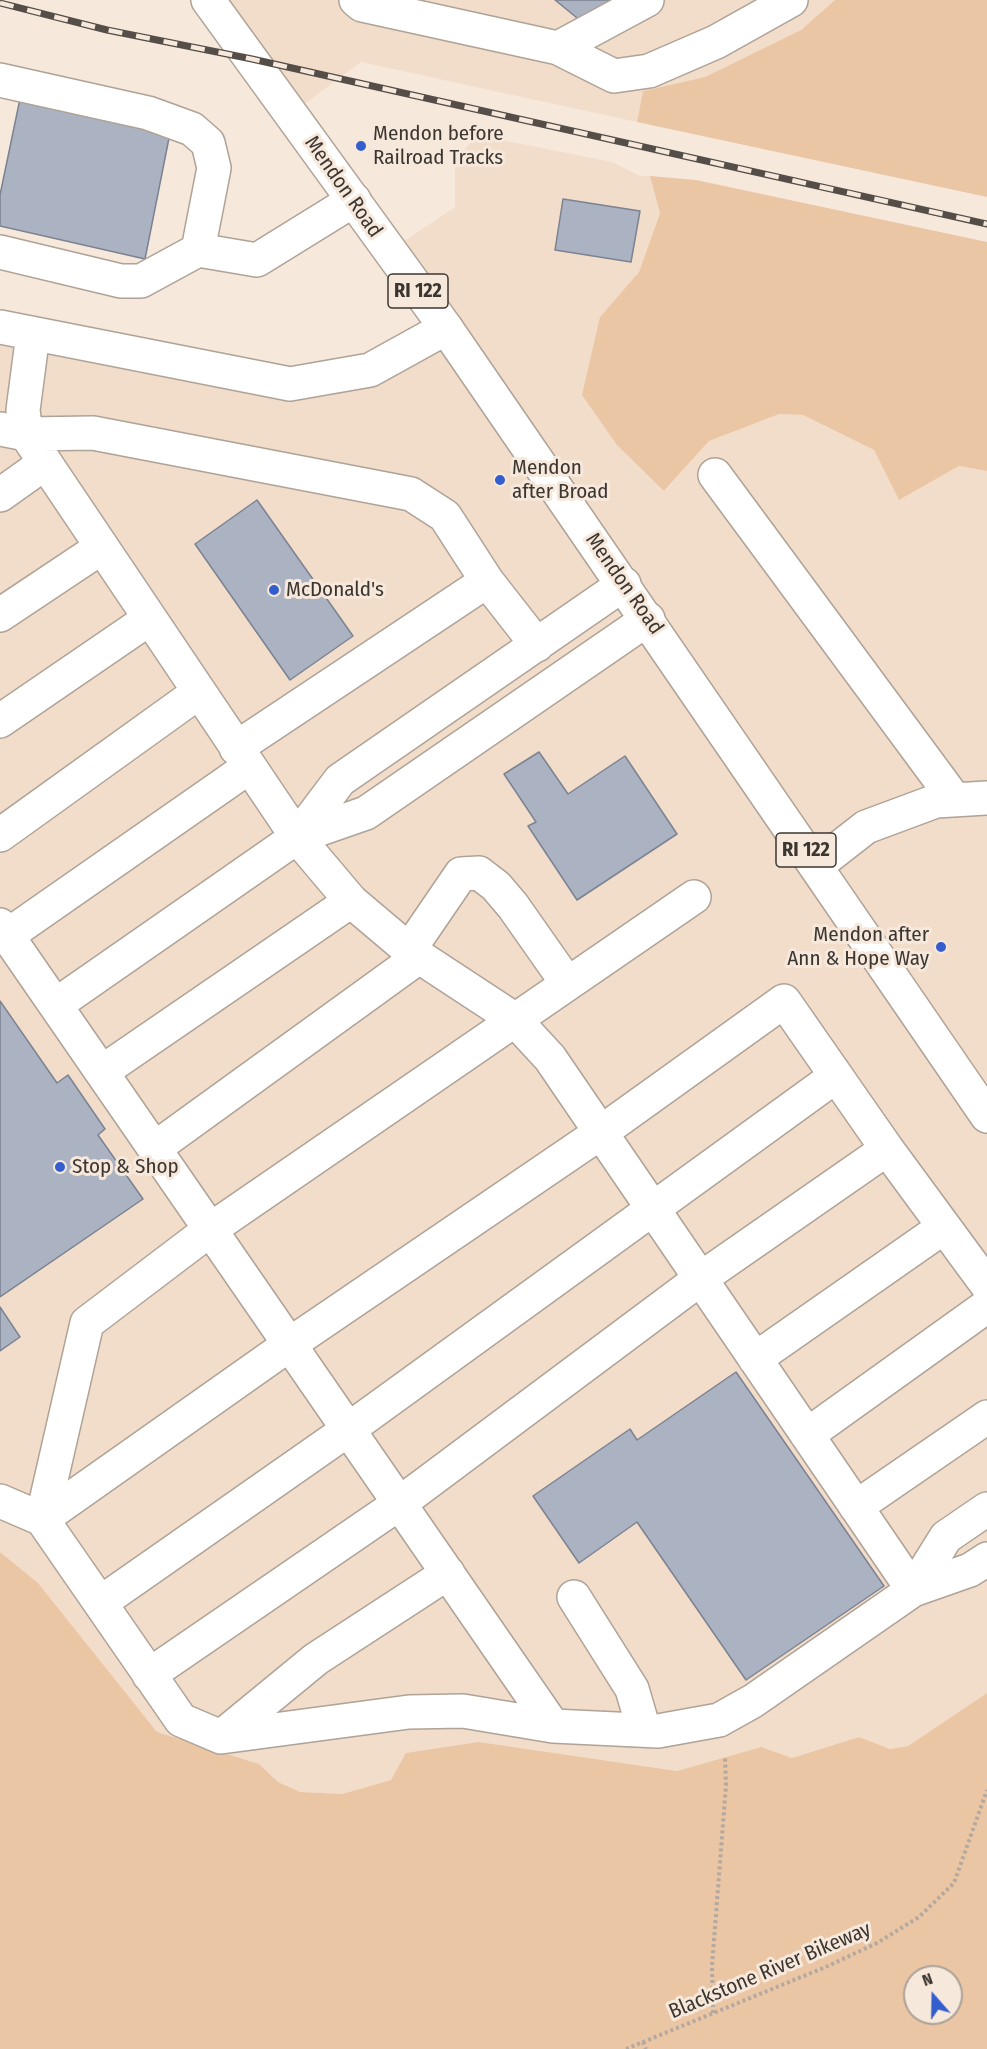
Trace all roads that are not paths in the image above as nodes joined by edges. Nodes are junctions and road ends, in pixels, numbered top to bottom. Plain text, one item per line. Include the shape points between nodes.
1 (208, 0) edge
2 (647, 0) edge
3 (791, 0) edge
4 (362, 2) edge
5 (558, 48) junction
6 (0, 80) edge
7 (354, 200) junction
8 (198, 250) junction
9 (0, 252) edge
10 (0, 327) edge
11 (446, 328) junction
12 (33, 334) junction
13 (13, 431) edge
14 (45, 463) junction
15 (715, 475) dead end
16 (0, 495) edge
17 (102, 547) junction
18 (487, 581) junction
19 (624, 584) junction
20 (0, 615) edge
21 (149, 619) junction
22 (648, 619) junction
23 (537, 645) junction
24 (199, 692) junction
25 (0, 721) edge
26 (243, 758) junction
27 (987, 798) edge
28 (955, 800) junction
29 (0, 835) edge
30 (297, 837) junction
31 (816, 866) junction
32 (694, 897) dead end
33 (351, 901) junction
34 (4, 930) edge
35 (414, 953) junction
36 (567, 983) junction
37 (57, 1004) junction
38 (514, 1019) junction
39 (103, 1071) junction
40 (836, 1076) junction
41 (986, 1114) edge
42 (600, 1133) junction
43 (155, 1148) junction
44 (887, 1149) junction
45 (652, 1208) junction
46 (944, 1227) junction
47 (211, 1228) junction
48 (700, 1279) junction
49 (987, 1285) edge
50 (987, 1306) edge
51 (290, 1344) junction
52 (755, 1359) junction
53 (987, 1416) edge
54 (349, 1430) junction
55 (807, 1435) junction
56 (0, 1501) edge
57 (400, 1503) junction
58 (856, 1507) junction
59 (987, 1509) edge
60 (42, 1520) junction
61 (987, 1558) edge
62 (448, 1573) junction
63 (913, 1590) junction
64 (573, 1597) dead end
65 (100, 1603) junction
66 (149, 1675) junction
67 (553, 1726) junction
68 (644, 1730) junction
69 (221, 1737) junction

1 - 7 main road, Mendon Road / RI 122
2 - 5 main road
3 - 5 main road via 716,42 649,71 614,76
4 - 5 main road
6 - 8 main road via 148,113 192,129 208,143 214,168
7 - 8 main road via 257,260
7 - 11 main road, Mendon Road / RI 122
8 - 9 main road via 141,281 121,280
10 - 12 main road
11 - 12 main road via 370,370 290,384
11 - 19 main road, Mendon Road / RI 122
12 - 13 main road via 23,410
13 - 14 main road
13 - 18 main road via 93,433 411,494 445,516
14 - 16 main road
14 - 17 main road
15 - 28 main road
17 - 20 main road
17 - 21 main road
18 - 23 main road
18 - 26 main road
19 - 22 main road, Mendon Road / RI 122
19 - 23 main road
21 - 24 main road
21 - 25 main road
22 - 30 main road via 366,813
22 - 31 main road, Mendon Road / RI 122
23 - 30 main road via 340,780
24 - 26 main road
24 - 29 main road
26 - 30 main road
26 - 34 main road
27 - 28 main road
28 - 31 main road via 936,801 866,827
30 - 33 main road
30 - 37 main road
31 - 41 main road, Mendon Road / RI 122
32 - 36 main road
33 - 35 main road
33 - 39 main road
34 - 37 main road
35 - 36 main road via 461,874 479,873 513,906
35 - 38 main road
35 - 43 main road
36 - 38 main road
37 - 39 main road
38 - 42 main road via 550,1058
38 - 47 main road
39 - 43 main road
40 - 42 main road via 784,1001
40 - 44 main road
40 - 45 main road
42 - 45 main road
42 - 51 main road
43 - 47 main road
44 - 46 main road
44 - 48 main road
45 - 48 main road
45 - 54 main road
46 - 49 main road
46 - 52 main road
47 - 51 main road
47 - 60 main road via 87,1323
48 - 52 main road
48 - 57 main road
50 - 55 main road
51 - 54 main road
51 - 60 main road
52 - 55 main road
53 - 58 main road
54 - 57 main road
54 - 65 main road
55 - 58 main road
56 - 60 main road
57 - 62 main road
57 - 66 main road
58 - 63 main road
59 - 63 main road via 946,1537
60 - 65 main road
61 - 63 main road via 970,1570
62 - 67 main road
62 - 69 main road via 316,1659
63 - 68 main road via 753,1701 719,1720
64 - 68 main road via 632,1689
65 - 66 main road
66 - 69 main road via 181,1720
67 - 68 main road
67 - 69 main road via 463,1711 409,1712

